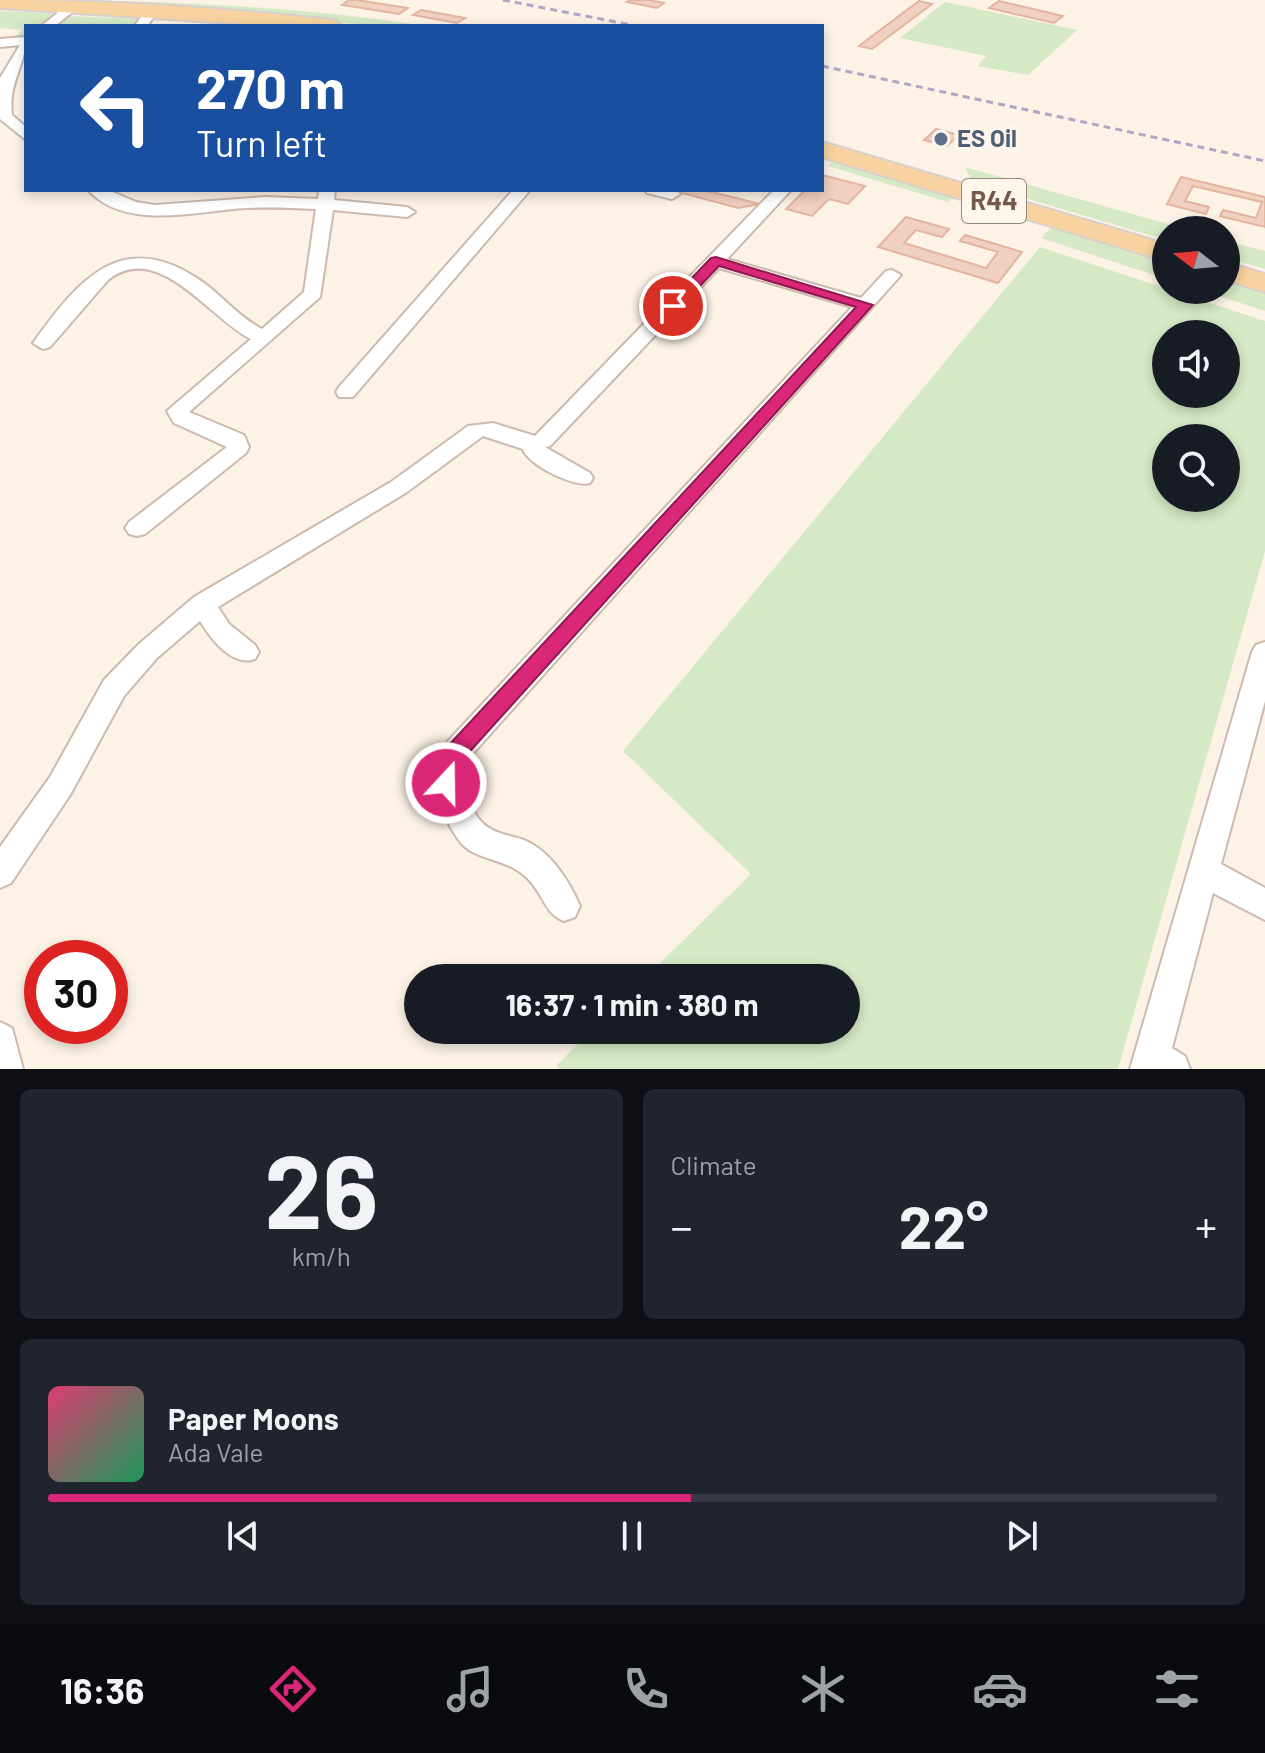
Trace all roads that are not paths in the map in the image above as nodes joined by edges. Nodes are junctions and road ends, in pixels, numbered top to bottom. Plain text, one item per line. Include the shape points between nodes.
1 (0, 5) edge
2 (69, 10) junction
3 (145, 20) edge
4 (50, 24) edge
5 (244, 24) edge
6 (314, 24) edge
7 (0, 43) edge
8 (24, 44) edge
9 (24, 47) edge
10 (24, 133) edge
11 (824, 149) edge
12 (824, 149) edge
13 (99, 192) edge
14 (520, 192) edge
15 (662, 192) edge
16 (781, 192) edge
17 (672, 194) dead end
18 (326, 197) edge
19 (407, 212) dead end
20 (1152, 242) edge
21 (1152, 249) edge
22 (716, 261) junction
23 (1240, 268) edge
24 (892, 275) dead end
25 (1240, 275) edge
26 (1265, 276) edge
27 (1265, 283) edge
28 (865, 305) junction
29 (264, 337) junction
30 (43, 343) dead end
31 (346, 392) dead end
32 (533, 445) junction
33 (582, 478) dead end
34 (137, 528) dead end
35 (203, 604) junction
36 (246, 652) dead end
37 (1265, 652) edge
38 (1256, 722) edge
39 (3, 861) edge
40 (1203, 870) junction
41 (1265, 905) edge
42 (564, 906) dead end
43 (0, 1040) edge
44 (1157, 1065) edge
45 (5, 1069) edge

1 - 2 main road
1 - 6 main road
2 - 3 main road
2 - 4 street
3 - 5 main road
7 - 8 street
9 - 10 street via 5,71 2,108
11 - 20 main road, R44
12 - 21 main road, R44
13 - 18 street via 128,206 185,209
14 - 31 street
15 - 17 street
16 - 22 street
18 - 19 street
18 - 29 street via 313,293
22 - 28 street
22 - 32 street
23 - 26 main road
24 - 28 street
25 - 27 main road
28 - 42 street via 445,764 446,783 470,831 480,840 520,853 541,870
29 - 30 street via 238,325 182,275 159,267 122,266 104,275
29 - 34 street via 178,411 182,418 236,440 235,453
32 - 33 street via 535,454
32 - 35 street via 492,429 476,431 399,487
35 - 36 street via 220,631
35 - 39 street via 114,688 60,786
37 - 38 street
38 - 40 street
40 - 41 street
40 - 44 street
43 - 45 street

